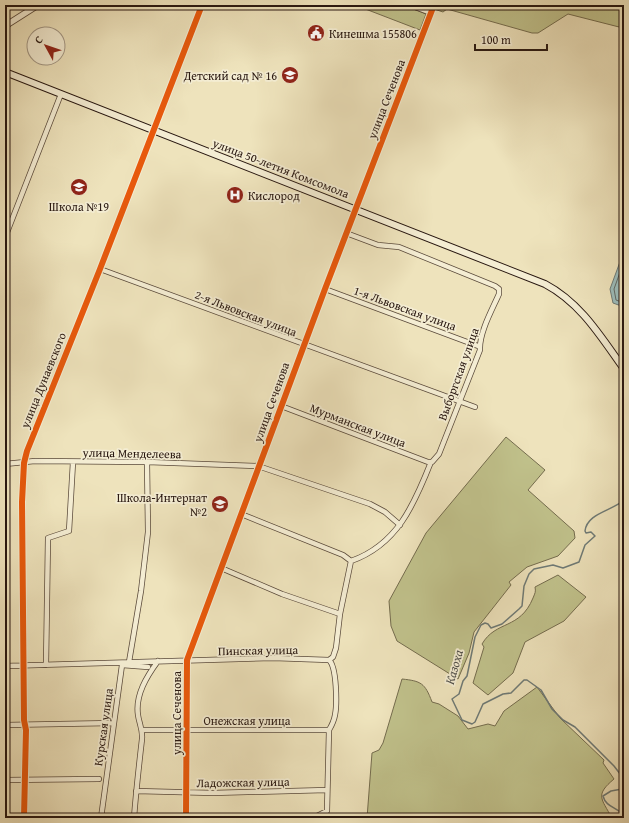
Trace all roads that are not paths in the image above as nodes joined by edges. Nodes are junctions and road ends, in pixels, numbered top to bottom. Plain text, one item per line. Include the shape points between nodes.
1 (38, 5) edge
2 (202, 5) edge
3 (410, 5) edge
4 (434, 5) edge
5 (431, 13) junction
6 (5, 26) edge
7 (5, 72) edge
8 (61, 94) junction
9 (154, 131) junction
10 (356, 208) junction
11 (346, 233) junction
12 (5, 234) edge
13 (100, 269) junction
14 (325, 289) junction
15 (304, 345) junction
16 (478, 346) junction
17 (624, 369) edge
18 (460, 403) junction
19 (281, 406) junction
20 (475, 407) dead end
21 (73, 462) junction
22 (147, 462) junction
23 (429, 462) junction
24 (24, 463) junction
25 (5, 464) edge
26 (258, 466) junction
27 (241, 514) junction
28 (400, 525) junction
29 (351, 561) junction
30 (221, 568) junction
31 (340, 614) junction
32 (187, 660) junction
33 (329, 660) junction
34 (158, 661) junction
35 (129, 662) junction
36 (46, 665) junction
37 (5, 666) edge
38 (24, 666) junction
39 (148, 667) dead end
40 (114, 723) junction
41 (25, 724) junction
42 (5, 725) edge
43 (142, 730) junction
44 (187, 730) junction
45 (329, 730) junction
46 (100, 779) dead end
47 (5, 780) edge
48 (24, 780) junction
49 (327, 790) junction
50 (136, 791) junction
51 (186, 793) junction
52 (24, 818) edge
53 (101, 818) edge
54 (134, 818) edge
55 (186, 818) edge
56 (313, 818) edge

1 - 6 street
2 - 9 street, улица Дунаевского
3 - 5 street
4 - 5 street, улица Сеченова
5 - 10 street, улица Сеченова
7 - 8 main road, улица 50-летия Комсомола
8 - 9 main road, улица 50-летия Комсомола
8 - 12 street
9 - 10 main road, улица 50-летия Комсомола
9 - 13 street, улица Дунаевского
10 - 11 street, улица Сеченова
10 - 17 main road, улица 50-летия Комсомола via 545,284 568,299 586,316
11 - 14 street, улица Сеченова
11 - 16 street, Выборгская улица via 378,245 399,247 488,282 499,289
13 - 15 street, 2-я Львовская улица
13 - 24 street, улица Дунаевского
14 - 15 street, улица Сеченова
14 - 16 street, 1-я Львовская улица
15 - 18 street, 2-я Львовская улица
15 - 19 street, улица Сеченова
16 - 18 street, Выборгская улица via 480,350
18 - 20 street, 2-я Львовская улица
18 - 23 street, Выборгская улица via 438,454
19 - 23 street, Мурманская улица
19 - 26 street, улица Сеченова
21 - 22 street, улица Менделеева
21 - 24 street, улица Менделеева
21 - 36 street via 69,531 48,538
22 - 26 street, улица Менделеева
22 - 35 street via 148,532
23 - 28 street, Выборгская улица via 422,484
24 - 25 street, улица Менделеева
24 - 38 street, улица Дунаевского
26 - 27 street, улица Сеченова
26 - 28 street, улица Менделеева via 370,504 385,512
27 - 29 street via 343,555
27 - 30 street, улица Сеченова
28 - 29 street, Выборгская улица via 380,546
29 - 31 street
30 - 31 street via 282,594
30 - 32 street, улица Сеченова
31 - 33 street via 336,648
32 - 33 street, Пинская улица
32 - 34 street, Пинская улица
32 - 44 street, улица Сеченова
33 - 45 street via 334,669 337,704 334,722
34 - 35 street, Пинская улица
34 - 43 street via 141,690 138,714
35 - 36 street, Пинская улица
36 - 38 street, Пинская улица
37 - 38 street, Пинская улица
38 - 41 street, улица Дунаевского
39 - 40 street, Курская улица via 122,666
40 - 41 street
40 - 53 street, Курская улица
41 - 42 street
41 - 48 street, улица Дунаевского
43 - 44 street, Онежская улица
43 - 50 street
44 - 45 street, Онежская улица
44 - 51 street, улица Сеченова
45 - 49 street
46 - 48 street
47 - 48 street
48 - 52 street, улица Дунаевского
49 - 51 street, Ладожская улица
49 - 56 street via 327,811
50 - 51 street, Ладожская улица
50 - 54 street
51 - 55 street, улица Сеченова

